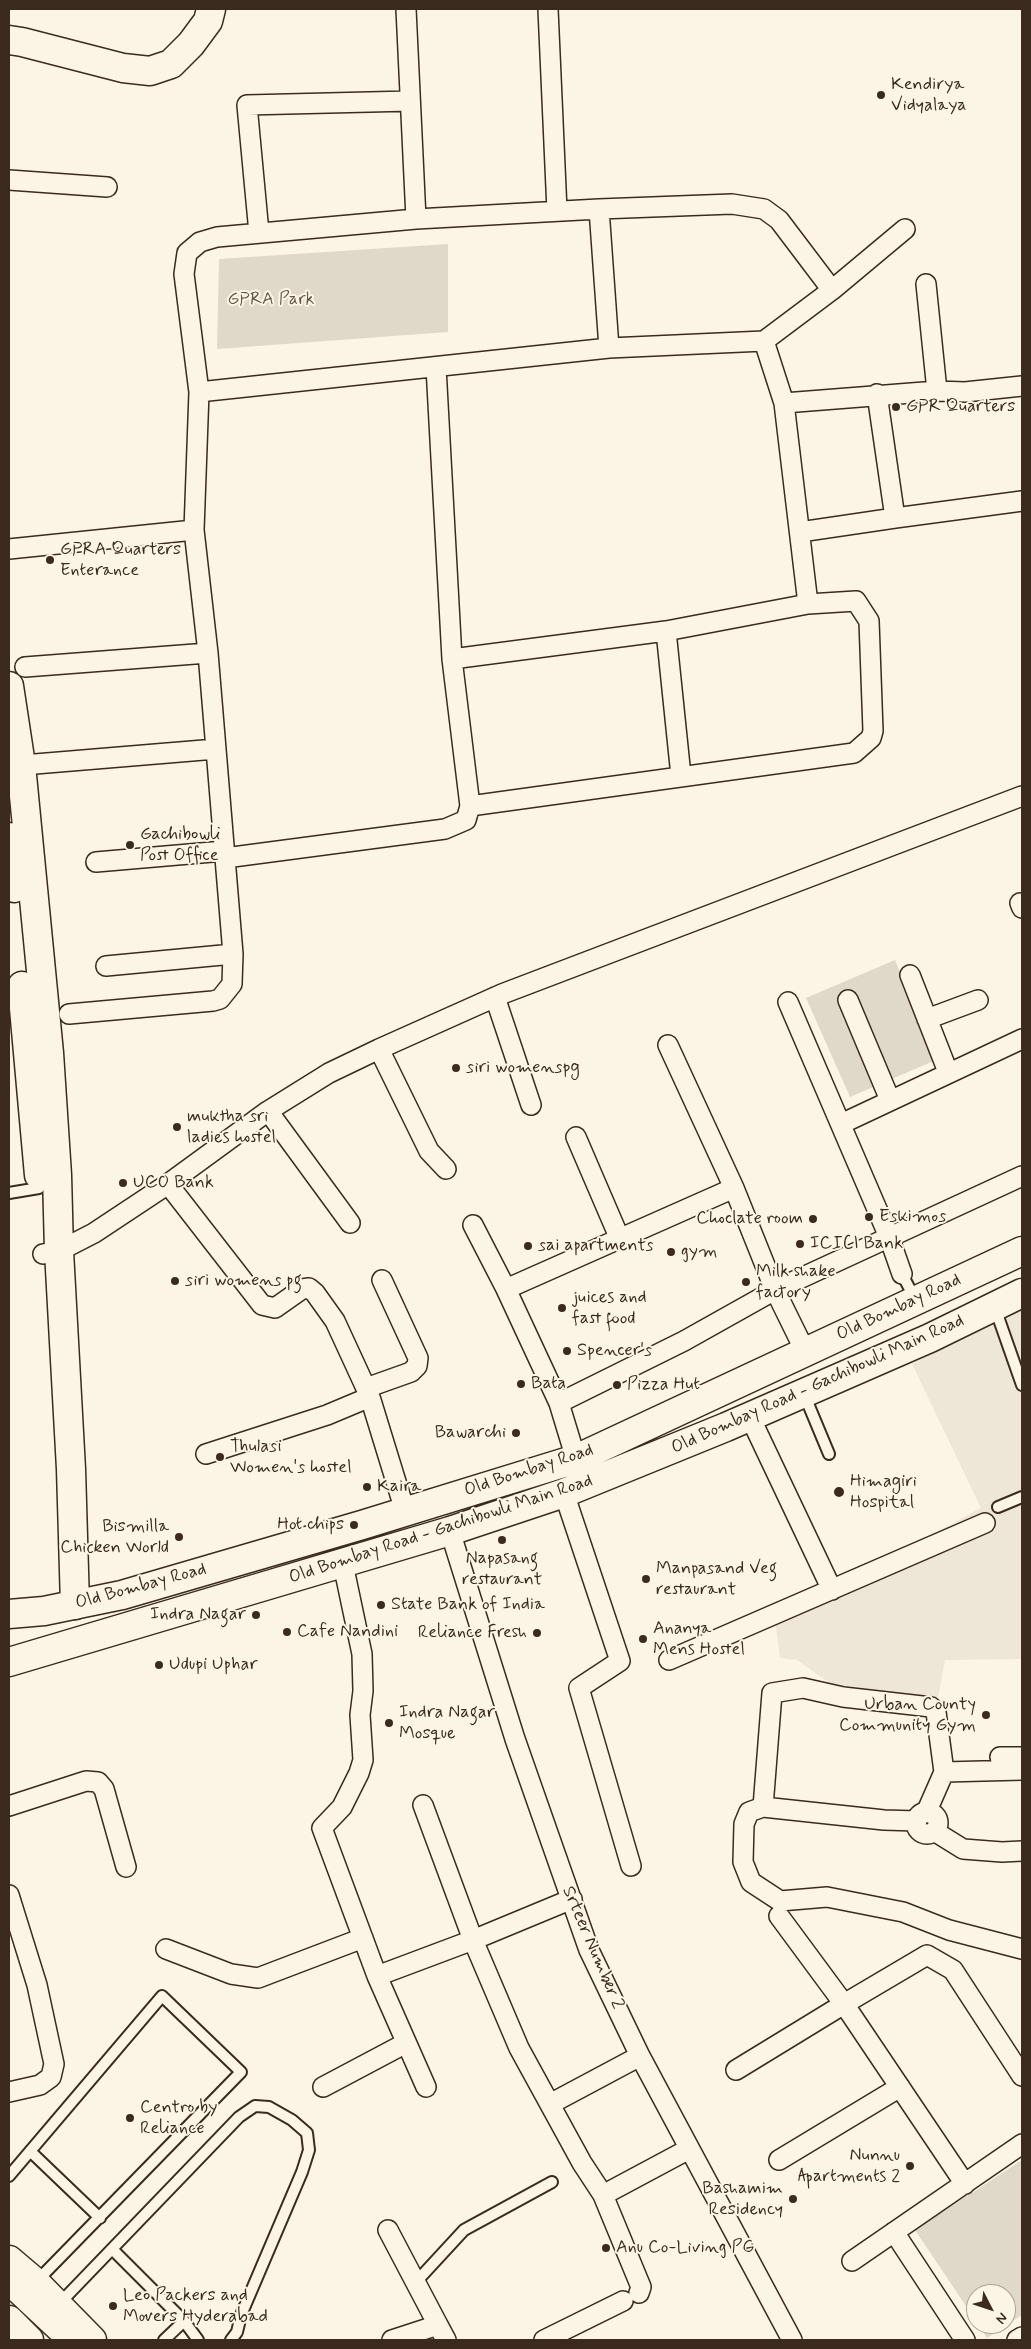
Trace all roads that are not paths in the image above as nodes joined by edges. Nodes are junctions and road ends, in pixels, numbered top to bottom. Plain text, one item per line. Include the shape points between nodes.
1 (406, 9) edge
2 (548, 9) edge
3 (206, 10) edge
4 (9, 40) edge
5 (410, 101) junction
6 (9, 180) edge
7 (107, 188) dead end
8 (599, 209) junction
9 (557, 211) junction
10 (416, 220) junction
11 (905, 229) dead end
12 (259, 233) junction
13 (926, 284) dead end
14 (832, 290) junction
15 (764, 341) junction
16 (609, 348) junction
17 (436, 367) junction
18 (1022, 386) edge
19 (938, 391) junction
20 (199, 392) junction
21 (877, 394) junction
22 (784, 403) junction
23 (1022, 501) edge
24 (895, 518) junction
25 (194, 530) junction
26 (800, 532) junction
27 (9, 549) edge
28 (808, 604) junction
29 (666, 631) junction
30 (208, 652) junction
31 (452, 659) junction
32 (17, 676) edge
33 (216, 749) junction
34 (35, 764) dead end
35 (681, 776) junction
36 (1022, 796) edge
37 (470, 806) junction
38 (9, 837) edge
39 (225, 854) junction
40 (96, 862) dead end
41 (233, 954) junction
42 (106, 966) dead end
43 (910, 975) dead end
44 (495, 997) junction
45 (848, 1000) dead end
46 (978, 1000) dead end
47 (788, 1002) dead end
48 (69, 1014) dead end
49 (927, 1020) junction
50 (1022, 1039) edge
51 (668, 1045) dead end
52 (379, 1049) junction
53 (948, 1072) junction
54 (890, 1100) junction
55 (531, 1104) dead end
56 (268, 1111) junction
57 (841, 1124) junction
58 (576, 1137) dead end
59 (446, 1169) dead end
60 (1022, 1176) edge
61 (168, 1184) junction
62 (39, 1188) junction
63 (734, 1188) junction
64 (9, 1193) edge
65 (350, 1224) dead end
66 (473, 1225) dead end
67 (889, 1236) junction
68 (619, 1237) junction
69 (1022, 1251) edge
70 (51, 1253) junction
71 (902, 1274) joint
72 (382, 1280) dead end
73 (506, 1289) junction
74 (775, 1290) junction
75 (1022, 1293) edge
76 (915, 1299) junction
77 (994, 1307) junction
78 (805, 1351) junction
79 (1022, 1385) edge
80 (368, 1392) junction
81 (804, 1393) junction
82 (559, 1403) junction
83 (750, 1417) junction
84 (206, 1454) dead end
85 (829, 1454) dead end
86 (576, 1459) junction
87 (564, 1494) junction
88 (1022, 1497) edge
89 (998, 1507) dead end
90 (405, 1511) junction
91 (985, 1523) dead end
92 (450, 1531) junction
93 (343, 1564) junction
94 (832, 1590) junction
95 (62, 1598) junction
96 (9, 1614) edge
97 (9, 1628) edge
98 (41, 1653) junction
99 (668, 1660) dead end
100 (9, 1662) edge
101 (9, 1675) edge
102 (1000, 1757) dead end
103 (1022, 1757) edge
104 (1022, 1770) edge
105 (944, 1772) junction
106 (9, 1806) edge
107 (423, 1806) dead end
108 (763, 1807) junction
109 (921, 1817) junction
110 (1022, 1851) edge
111 (631, 1866) dead end
112 (126, 1867) dead end
113 (9, 1895) edge
114 (572, 1899) junction
115 (779, 1916) dead end
116 (363, 1938) junction
117 (473, 1940) junction
118 (1022, 1948) edge
119 (166, 1949) dead end
120 (378, 1976) junction
121 (844, 2004) junction
122 (406, 2043) junction
123 (640, 2056) junction
124 (736, 2070) dead end
125 (1022, 2076) edge
126 (900, 2086) junction
127 (322, 2087) dead end
128 (426, 2087) dead end
129 (9, 2092) edge
130 (550, 2104) junction
131 (1022, 2144) edge
132 (689, 2149) junction
133 (30, 2151) junction
134 (780, 2160) dead end
135 (9, 2176) edge
136 (552, 2182) dead end
137 (965, 2184) junction
138 (603, 2195) junction
139 (100, 2218) junction
140 (388, 2230) dead end
141 (894, 2232) junction
142 (112, 2249) junction
143 (9, 2260) edge
144 (852, 2262) dead end
145 (9, 2280) edge
146 (35, 2282) junction
147 (416, 2282) junction
148 (9, 2301) edge
149 (58, 2306) junction
150 (9, 2320) edge
151 (184, 2321) junction
152 (442, 2332) edge
153 (1022, 2336) edge
154 (29, 2340) edge
155 (48, 2340) edge
156 (73, 2340) edge
157 (92, 2340) edge
158 (164, 2340) edge
159 (198, 2340) edge
160 (231, 2340) edge
161 (392, 2340) edge
162 (544, 2340) edge
163 (792, 2340) edge
164 (965, 2340) edge
165 (1017, 2340) edge

1 - 5 street
2 - 9 street
3 - 4 main road via 208,22 191,44 171,64 150,71 123,68
5 - 10 street
5 - 12 street via 247,104
6 - 7 street
8 - 9 street
8 - 14 street via 732,204 764,209 779,220
8 - 16 street
9 - 10 street
10 - 12 street
11 - 14 street
12 - 20 street via 217,237 200,242 187,253 184,274
13 - 19 street
14 - 15 street
15 - 16 street
15 - 22 street
16 - 17 street
17 - 20 street
17 - 31 street
18 - 19 street via 964,392
19 - 21 street
20 - 25 street
21 - 22 street
21 - 24 street
22 - 26 street
23 - 24 street
24 - 26 street
25 - 27 street
25 - 30 street
26 - 28 street
28 - 29 street
28 - 35 street via 856,601 868,620 871,738 854,753
29 - 31 street
29 - 35 street
30 - 32 street
30 - 33 street
31 - 37 street
32 - 70 main road via 22,774 49,1053 57,1175
33 - 34 street
33 - 39 street
35 - 37 street
36 - 44 street
37 - 39 street via 466,820 445,829
38 - 62 main road
39 - 40 street
39 - 41 street
41 - 42 street
41 - 48 street via 232,984 220,999
43 - 49 street
44 - 52 street
44 - 55 street
45 - 54 street
46 - 49 street
47 - 57 street
49 - 53 street
50 - 53 street
51 - 63 street
52 - 56 street via 329,1073
52 - 59 street via 428,1151
53 - 54 street
54 - 57 street
56 - 61 street
56 - 65 street
57 - 67 street
58 - 68 street
60 - 67 street
61 - 70 street via 94,1233
61 - 80 street via 262,1305 275,1308 302,1289 309,1288 316,1293 335,1321
62 - 64 lane
62 - 70 main road
63 - 68 street
63 - 74 street
66 - 73 street
67 - 71 street
67 - 74 street
68 - 73 street
69 - 76 main road, Old Bombay Road
70 - 95 main road via 64,1518
71 - 76 lane
72 - 80 street via 418,1358 417,1366 412,1372
73 - 82 street
74 - 78 street
74 - 82 street
75 - 77 main road, Old Bombay Road - Gachibowli Main Road
76 - 78 main road, Old Bombay Road
77 - 79 lane
77 - 81 main road, Old Bombay Road - Gachibowli Main Road
78 - 86 main road, Old Bombay Road
80 - 84 street via 327,1415
80 - 90 street
81 - 83 main road, Old Bombay Road - Gachibowli Main Road
81 - 85 lane
82 - 86 street
83 - 87 main road, Old Bombay Road - Gachibowli Main Road
83 - 94 street
86 - 90 main road, Old Bombay Road
87 - 92 main road, Old Bombay Road - Gachibowli Main Road
87 - 111 street via 620,1661 579,1688
88 - 89 lane
90 - 95 main road, Old Bombay Road via 122,1595
91 - 94 street
92 - 93 main road, Old Bombay Road - Gachibowli Main Road
92 - 114 street, Srteer Number 2 via 515,1739
93 - 98 main road, Old Bombay Road - Gachibowli Main Road
93 - 116 street via 362,1654 360,1715 363,1760 342,1807 322,1828
94 - 99 street
95 - 96 main road, Old Bombay Road
95 - 97 main road
98 - 100 main road, Old Bombay Road - Gachibowli Main Road
98 - 101 main road
102 - 103 street
104 - 105 street
105 - 108 street via 936,1712 931,1708 843,1697 803,1688 780,1692 772,1694
105 - 109 street
106 - 112 street via 86,1781 98,1782 104,1789
107 - 117 street
108 - 109 street via 884,1820
108 - 118 street via 749,1812 744,1824 743,1862 750,1882 780,1901 827,1896 903,1912 949,1930
109 - 110 street via 921,1832 928,1834 934,1831 963,1849
113 - 129 street via 37,1985 54,2064 51,2077 40,2085
114 - 117 street
114 - 123 street, Srteer Number 2 via 589,1950
115 - 121 street
116 - 119 street via 258,1978 232,1974
116 - 120 street
117 - 120 street
117 - 130 street via 519,2048
120 - 122 street
121 - 124 street
121 - 125 street via 928,1955 953,1970
121 - 126 street
122 - 127 street
122 - 128 street
123 - 130 street
123 - 132 street, Srteer Number 2
126 - 134 street
126 - 137 street
130 - 138 street
131 - 137 street
132 - 138 street
132 - 163 street, Srteer Number 2
133 - 135 lane
133 - 139 lane
133 - 139 lane via 162,1996 241,2072
136 - 147 lane via 464,2230
137 - 141 street
138 - 162 street via 641,2287 631,2297
139 - 146 lane
140 - 147 street
141 - 144 street
141 - 164 street
142 - 149 lane
142 - 151 lane
142 - 160 lane via 239,2118 255,2106 269,2107 292,2120 307,2133 309,2150 241,2315 237,2332
143 - 146 main road
145 - 156 main road
146 - 149 main road
147 - 152 street
148 - 155 main road
149 - 157 main road
150 - 154 main road
151 - 158 lane
151 - 159 lane
152 - 161 street
153 - 165 street

